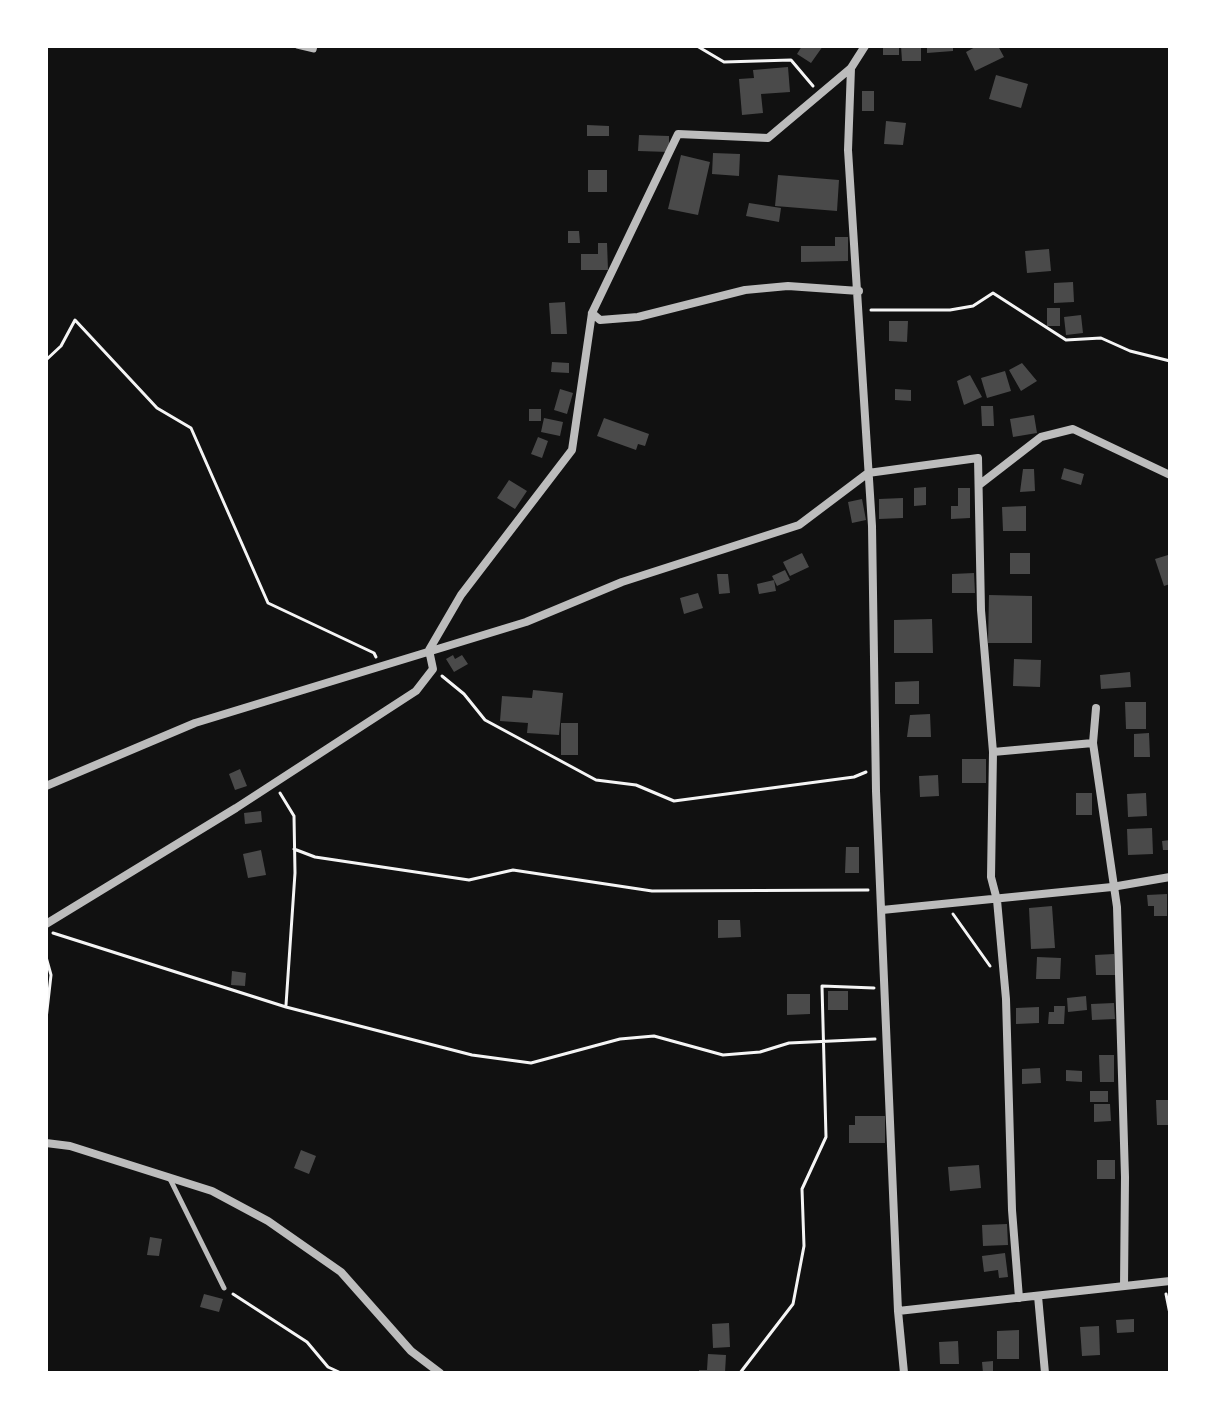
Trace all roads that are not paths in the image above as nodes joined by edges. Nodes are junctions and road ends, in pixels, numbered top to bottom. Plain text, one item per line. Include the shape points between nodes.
1 (297, 46) edge
2 (315, 46) edge
3 (865, 46) edge
4 (851, 68) junction
5 (859, 291) junction
6 (592, 313) junction
7 (868, 473) junction
8 (1170, 475) edge
9 (979, 485) junction
10 (429, 650) junction
11 (1096, 708) dead end
12 (1093, 743) junction
13 (993, 752) junction
14 (46, 786) edge
15 (1170, 877) edge
16 (1112, 887) junction
17 (997, 900) junction
18 (882, 910) junction
19 (46, 924) edge
20 (46, 1143) edge
21 (168, 1177) junction
22 (1167, 1281) edge
23 (1124, 1286) junction
24 (224, 1288) road end
25 (1038, 1296) junction
26 (1019, 1298) junction
27 (898, 1311) junction
28 (431, 1369) edge
29 (440, 1373) edge
30 (904, 1373) edge
31 (1045, 1373) edge

1 - 2 lane
3 - 4 street
4 - 5 street via 848,150
4 - 6 street via 768,138 678,134
5 - 6 street via 788,286 745,290 638,317 600,320
5 - 7 street
6 - 10 street via 572,450 461,595
7 - 9 street via 978,458
7 - 10 street via 799,525 622,582 526,622
7 - 18 street
8 - 9 street via 1073,429 1041,437
9 - 13 street via 981,610
10 - 14 street via 195,723
10 - 19 street via 433,669 416,691
11 - 12 street
12 - 13 street
12 - 16 street
13 - 17 street via 991,877
15 - 16 street
16 - 17 street
16 - 23 street via 1117,907
17 - 18 street
17 - 26 street
18 - 27 street
20 - 21 street
21 - 24 lane
21 - 28 street via 212,1191 268,1221 341,1272
22 - 23 street
23 - 25 street
25 - 26 street
25 - 31 street
26 - 27 street
27 - 30 street
28 - 29 street

